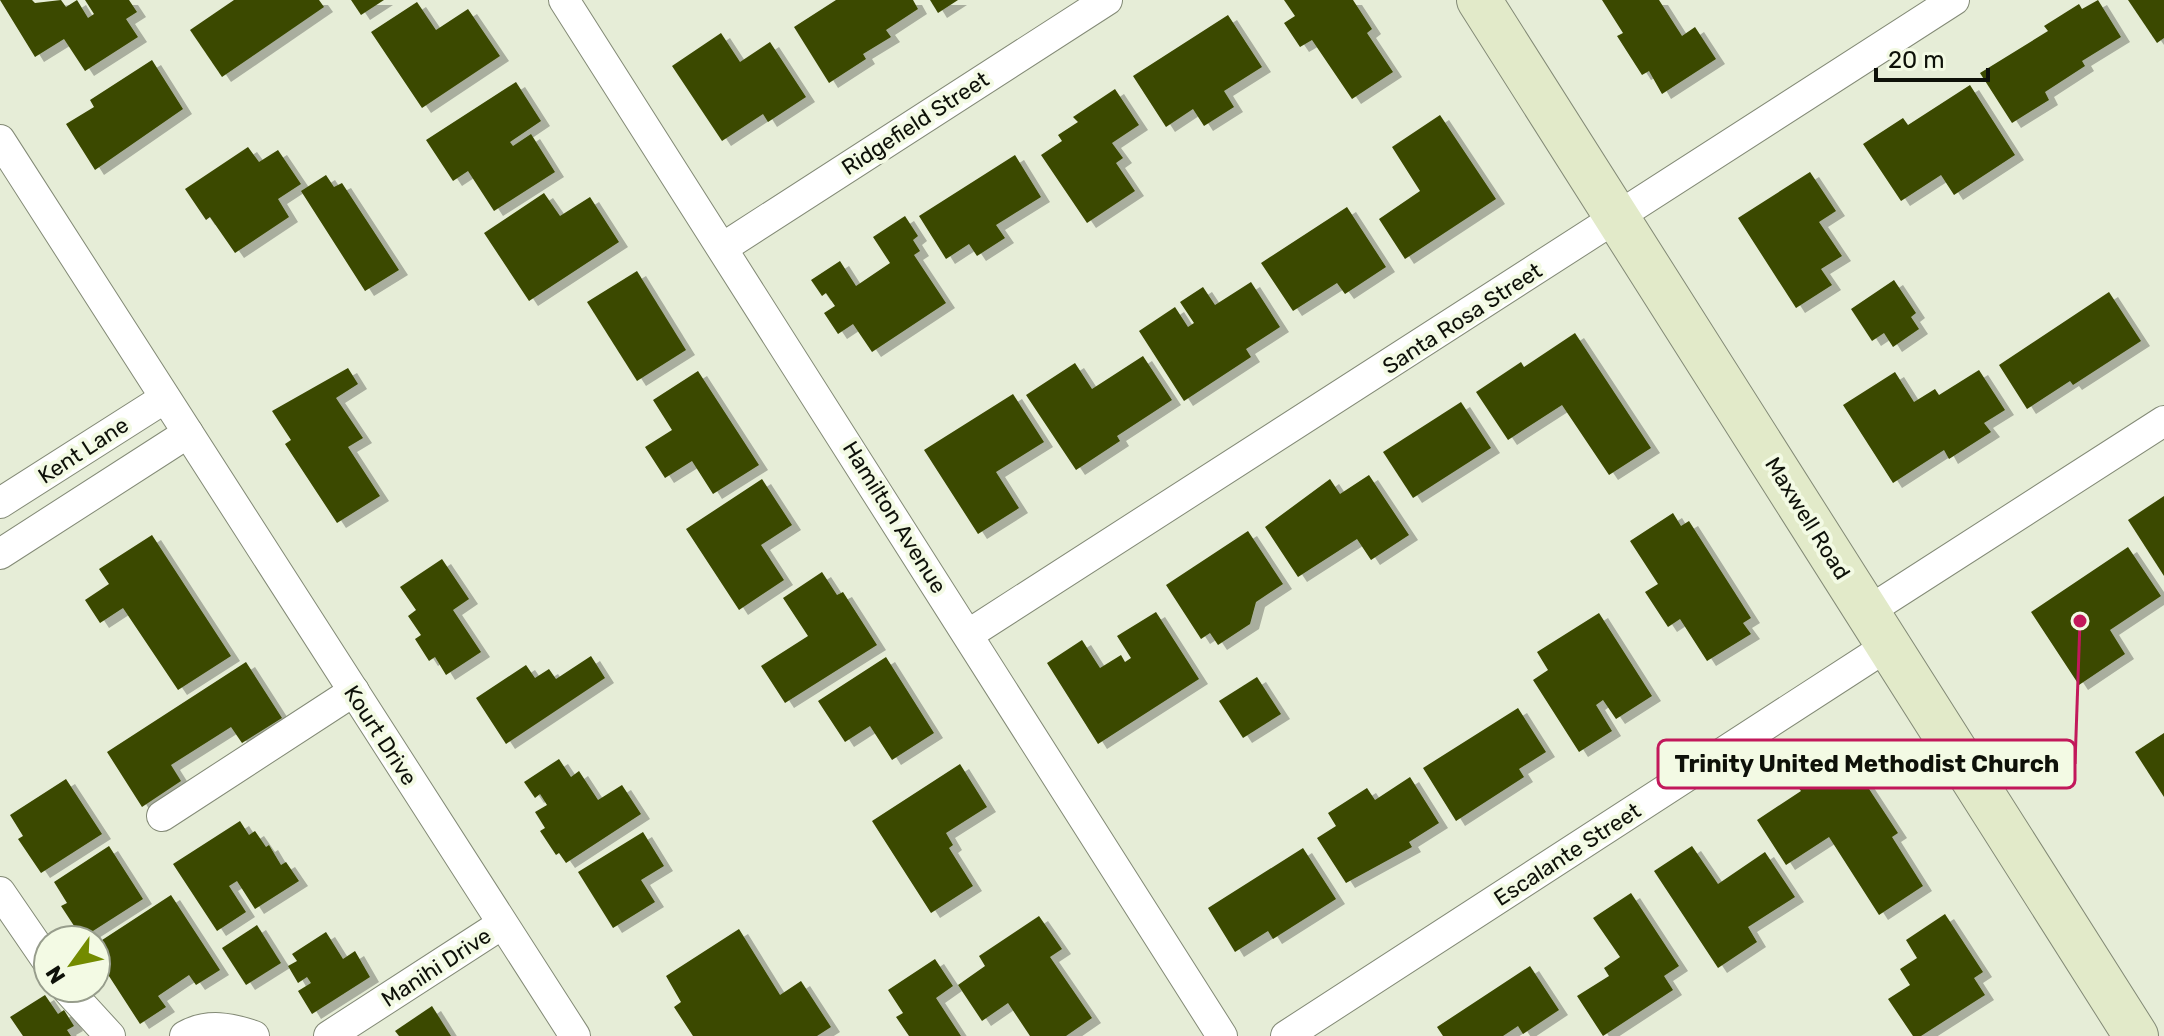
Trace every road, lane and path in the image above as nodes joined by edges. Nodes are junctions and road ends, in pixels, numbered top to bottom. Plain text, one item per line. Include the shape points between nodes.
1 (564, 0) edge
2 (1107, 0) edge
3 (1479, 0) edge
4 (1954, 0) edge
5 (0, 140) edge
6 (1619, 217) junction
7 (724, 247) junction
8 (165, 398) junction
9 (2164, 421) edge
10 (188, 433) junction
11 (0, 503) edge
12 (0, 554) edge
13 (1878, 629) junction
14 (969, 634) junction
15 (354, 691) junction
16 (162, 816) dead end
17 (0, 892) edge
18 (502, 924) junction
19 (32, 939) edge
20 (81, 1004) edge
21 (110, 1036) edge
22 (185, 1036) edge
23 (254, 1036) edge
24 (329, 1036) edge
25 (575, 1036) edge
26 (1222, 1036) edge
27 (1286, 1036) edge
28 (2136, 1036) edge

1 - 7 street, Hamilton Avenue
2 - 7 street, Ridgefield Street
3 - 6 main road, Maxwell Road
4 - 6 street, Santa Rosa Street
5 - 8 street, Kourt Drive
6 - 13 main road, Maxwell Road
6 - 14 street, Santa Rosa Street
7 - 14 street, Hamilton Avenue
8 - 10 street, Kourt Drive
8 - 11 street, Kent Lane
9 - 13 street, Escalante Street
10 - 12 street
10 - 15 street, Kourt Drive
13 - 27 street, Escalante Street
13 - 28 main road, Maxwell Road
14 - 26 street, Hamilton Avenue
15 - 16 street
15 - 18 street, Kourt Drive
17 - 19 street
18 - 24 street, Manihi Drive
18 - 25 street, Kourt Drive
20 - 21 street
22 - 23 street via 223,1027

